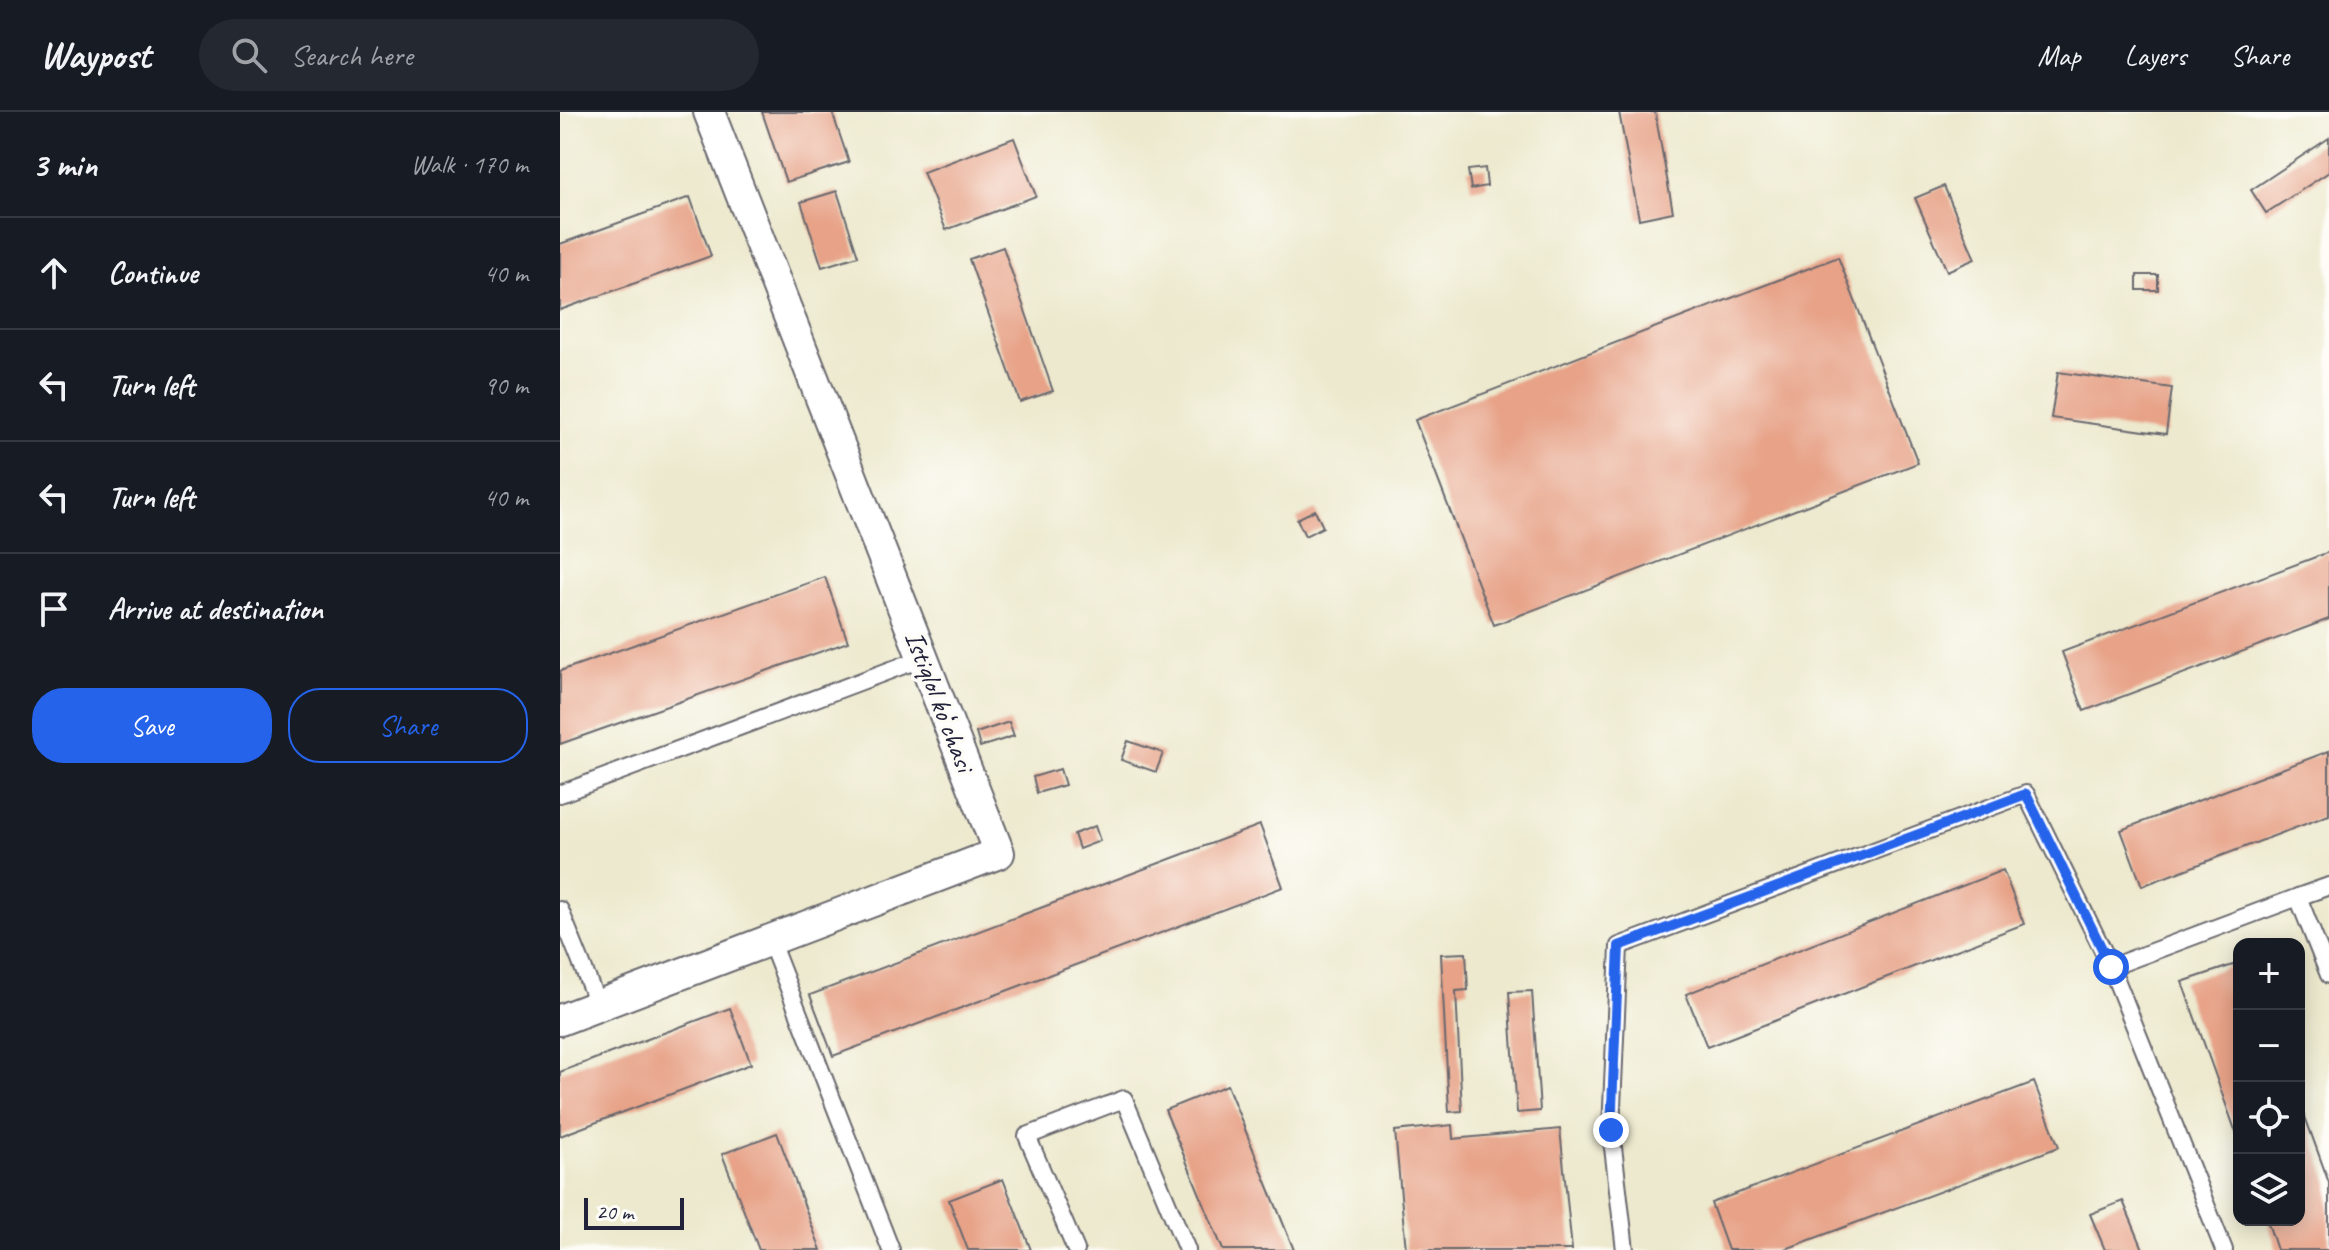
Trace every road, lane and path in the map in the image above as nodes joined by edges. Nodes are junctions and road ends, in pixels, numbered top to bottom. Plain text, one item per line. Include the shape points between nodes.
1 (709, 112) edge
2 (923, 658) junction
3 (560, 794) edge
4 (2329, 886) edge
5 (2298, 897) junction
6 (560, 910) edge
7 (770, 940) junction
8 (2111, 967) junction
9 (2329, 975) edge
10 (598, 1005) junction
11 (560, 1020) edge
12 (891, 1250) edge
13 (1076, 1250) edge
14 (1187, 1250) edge
15 (1625, 1250) edge
16 (2224, 1250) edge

1 - 2 street, Istiqlol koʻchasi
2 - 3 lane
2 - 7 street, Istiqlol koʻchasi via 999,853
4 - 5 lane
5 - 8 lane
5 - 9 lane
6 - 10 lane
7 - 10 street, Istiqlol koʻchasi
7 - 12 lane
8 - 15 lane via 2026,794 1619,946 1611,1130
8 - 16 lane
10 - 11 street, Istiqlol koʻchasi
13 - 14 lane via 1027,1136 1124,1099

